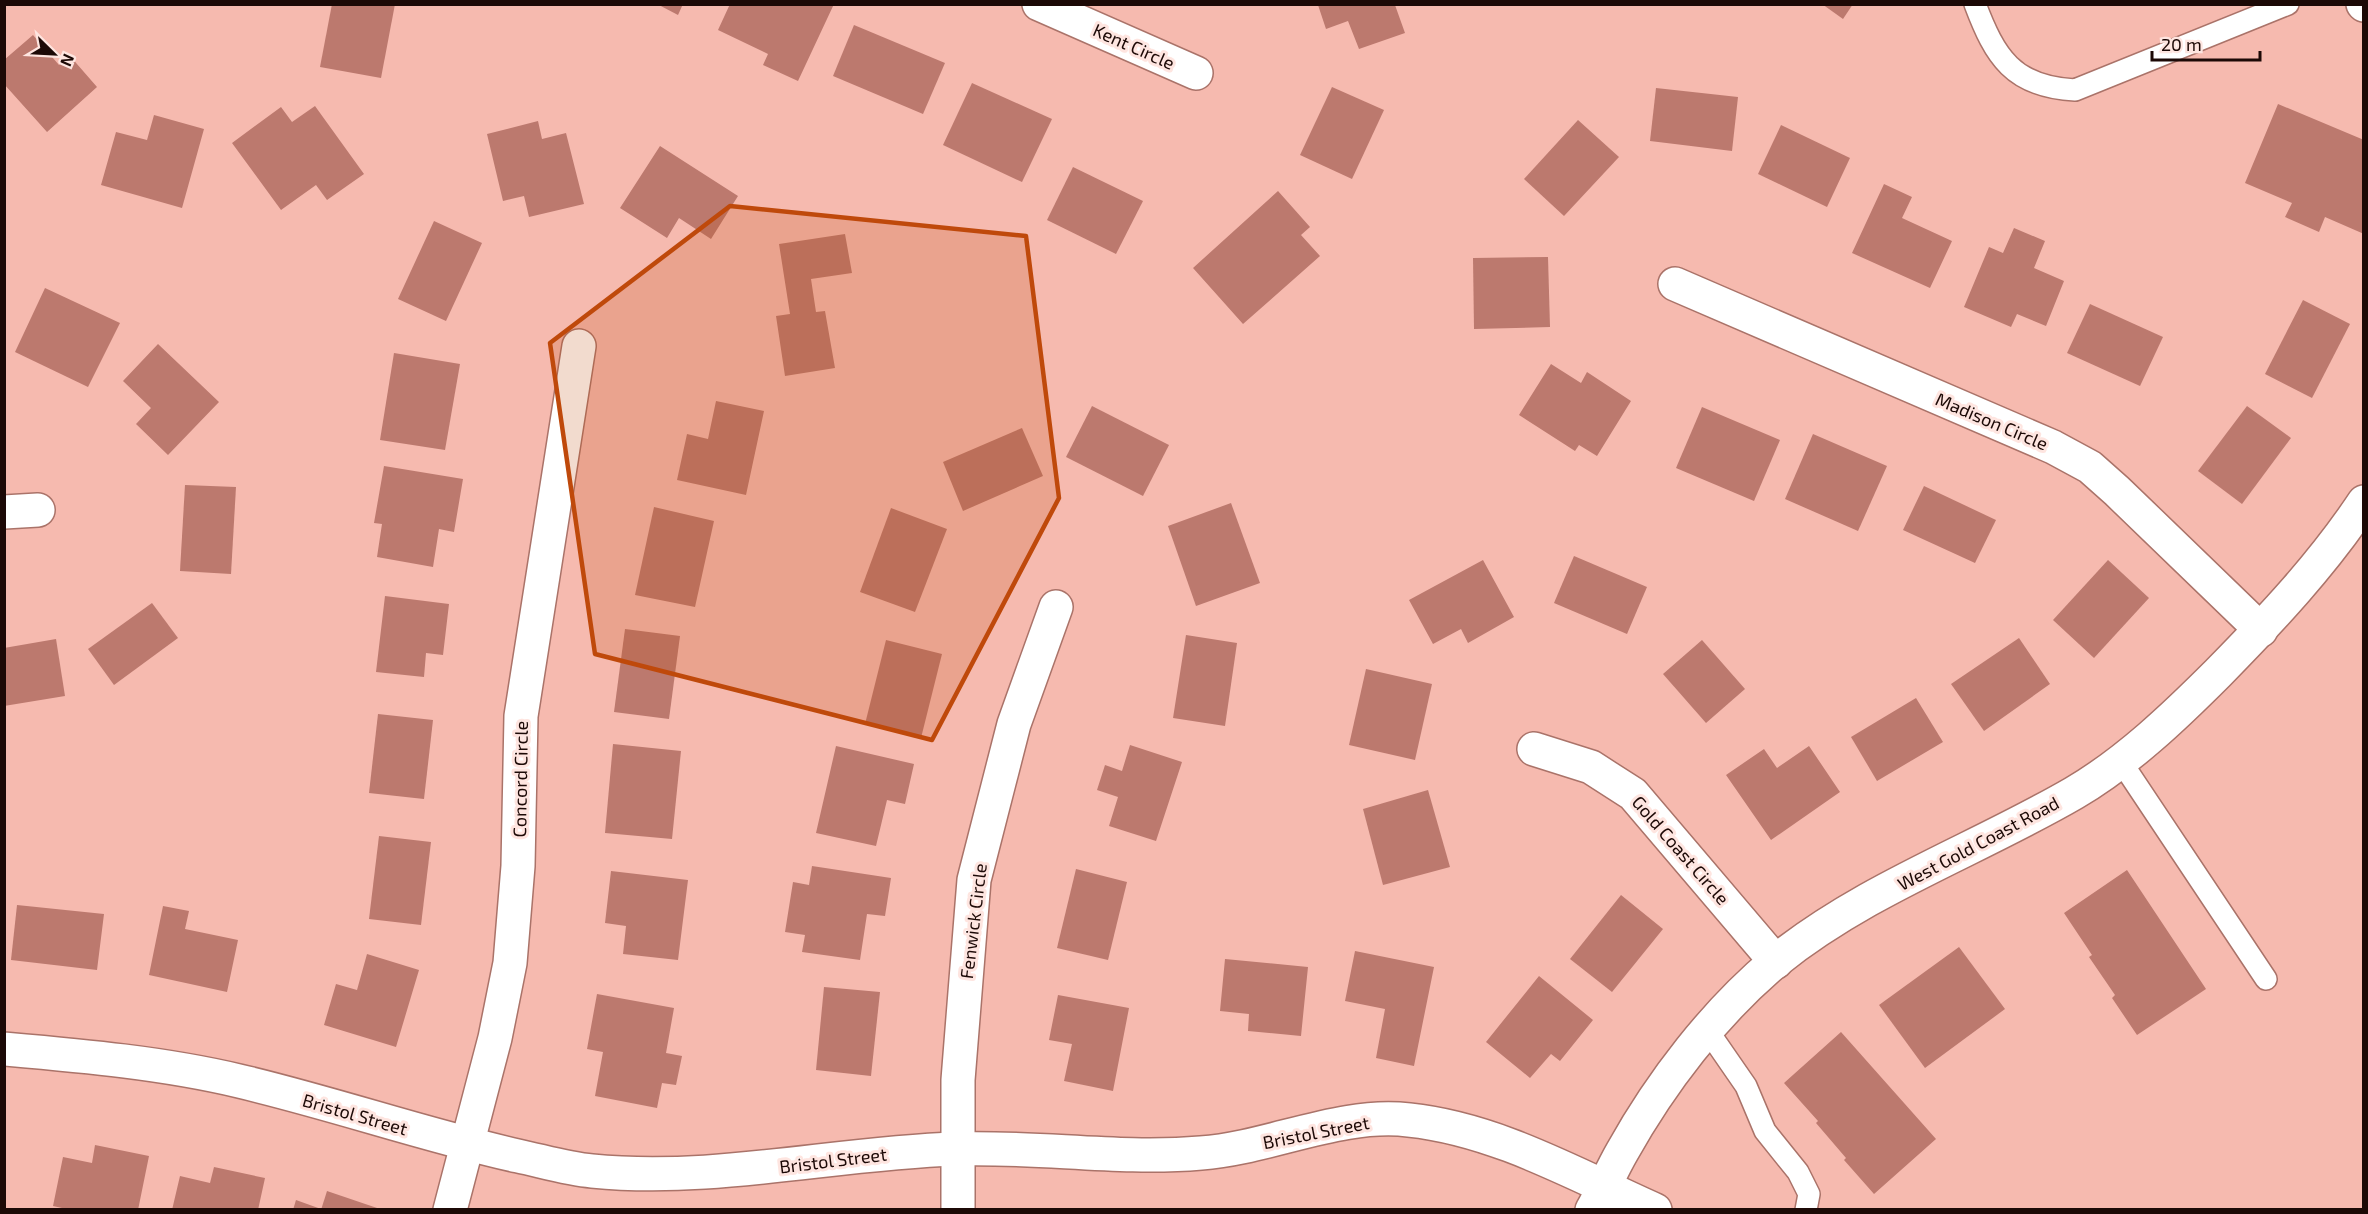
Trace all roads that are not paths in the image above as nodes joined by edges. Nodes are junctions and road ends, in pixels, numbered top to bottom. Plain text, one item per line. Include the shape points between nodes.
1 (1040, 4) edge
2 (1975, 4) edge
3 (2288, 4) edge
4 (1196, 73) dead end
5 (1675, 284) dead end
6 (579, 346) dead end
7 (2364, 502) edge
8 (38, 510) dead end
9 (4, 512) edge
10 (1056, 607) dead end
11 (2261, 630) junction
12 (1534, 749) dead end
13 (2120, 760) junction
14 (1776, 962) junction
15 (2266, 979) dead end
16 (1708, 1031) junction
17 (4, 1049) edge
18 (468, 1145) junction
19 (960, 1149) junction
20 (1599, 1202) edge
21 (450, 1209) edge
22 (958, 1209) edge
23 (1655, 1209) edge
24 (1806, 1209) edge

1 - 4 street, Kent Circle
2 - 3 lane via 1999,56 2014,70 2055,89 2075,90
5 - 11 street, Madison Circle via 2053,447 2090,467
6 - 18 street, Concord Circle via 520,716 518,866 510,963
7 - 11 street, West Gold Coast Road via 2306,580
8 - 9 street
10 - 19 street, Fenwick Circle via 1014,724 974,880 958,1080
11 - 13 street, West Gold Coast Road via 2188,703
12 - 14 street, Gold Coast Circle via 1591,767 1633,794
13 - 14 street, West Gold Coast Road via 2077,791 1847,911
13 - 15 lane
14 - 16 street, West Gold Coast Road
16 - 20 street, West Gold Coast Road via 1659,1091 1621,1153
16 - 24 lane via 1746,1086 1765,1131 1798,1172 1809,1194
17 - 18 street, Bristol Street via 111,1059 238,1081
18 - 19 street, Bristol Street via 589,1171 671,1175 870,1154
18 - 21 street, Concord Circle
19 - 20 street, Bristol Street via 1139,1156 1206,1153 1317,1128 1404,1119 1476,1133
19 - 22 street, Fenwick Circle
20 - 23 street, Bristol Street

